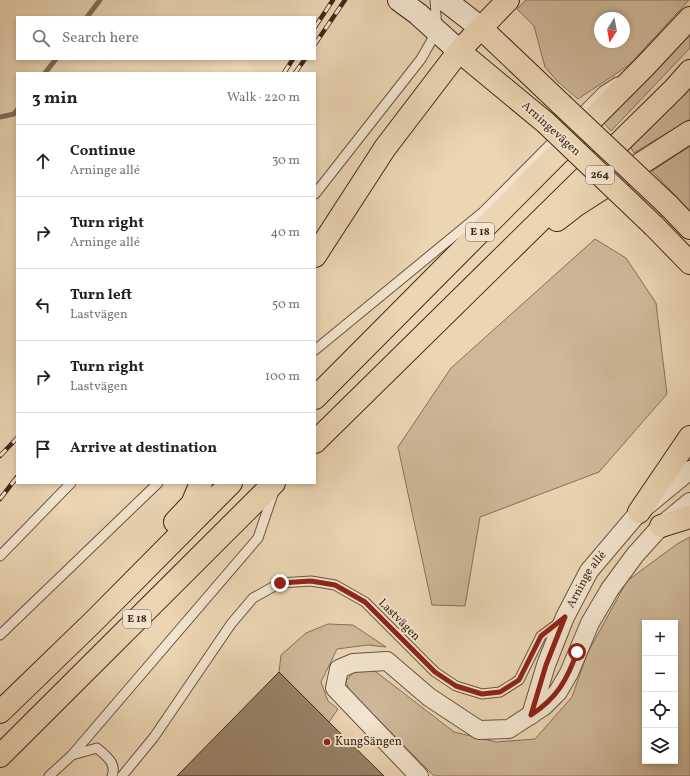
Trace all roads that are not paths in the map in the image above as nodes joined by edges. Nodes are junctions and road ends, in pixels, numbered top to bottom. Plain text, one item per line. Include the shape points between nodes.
1 (399, 0) edge
2 (435, 0) edge
3 (445, 0) edge
4 (508, 0) edge
5 (690, 18) edge
6 (481, 28) junction
7 (437, 31) junction
8 (459, 51) junction
9 (646, 65) junction
10 (690, 71) edge
11 (690, 132) edge
12 (316, 193) edge
13 (690, 228) edge
14 (316, 254) edge
15 (684, 257) edge
16 (690, 277) edge
17 (442, 315) junction
18 (316, 349) edge
19 (316, 397) edge
20 (690, 437) edge
21 (316, 441) edge
22 (690, 470) edge
23 (70, 484) edge
24 (157, 484) edge
25 (201, 484) edge
26 (230, 484) edge
27 (273, 484) edge
28 (277, 484) edge
29 (690, 502) edge
30 (639, 512) junction
31 (690, 517) edge
32 (661, 526) junction
33 (0, 556) edge
34 (565, 617) junction
35 (0, 635) edge
36 (0, 696) edge
37 (0, 712) edge
38 (531, 715) junction
39 (72, 755) junction
40 (0, 756) edge
41 (49, 776) edge
42 (112, 776) edge
43 (122, 776) edge
44 (419, 776) edge

1 - 7 main road
2 - 7 lane
3 - 6 main road
4 - 6 main road
5 - 9 main road, E 18
6 - 8 main road
6 - 13 main road, Arningevägen / 264, bridge
7 - 8 main road
7 - 12 lane via 421,59
8 - 14 main road via 385,148
8 - 15 main road, Arningevägen / 264, bridge via 546,123
9 - 18 lane via 602,91 483,212
9 - 19 main road, E 18
10 - 17 main road, E 18
11 - 17 main road via 574,206
15 - 16 main road, Arningevägen
17 - 21 main road, E 18
20 - 30 main road
22 - 30 street, Arninge allé
23 - 33 lane
24 - 35 lane
25 - 36 main road via 192,504 166,533
26 - 37 main road, E 18
27 - 40 main road, E 18
28 - 39 lane via 258,538
29 - 32 street, Arninge allé
30 - 34 street, Arninge allé via 589,572
31 - 32 main road
32 - 38 street, Arninge allé via 634,555 610,589 590,622 569,673 558,692
34 - 38 street, Arninge allé via 546,665
34 - 43 lane, Lastvägen via 541,636 519,680 500,692 482,694 456,686 435,672 365,602 335,585 311,581 280,583 253,598 231,624 154,737
38 - 44 street via 509,729 479,730 429,697 387,661 353,663 339,669 335,688
39 - 41 lane
39 - 42 lane via 97,748 112,761

